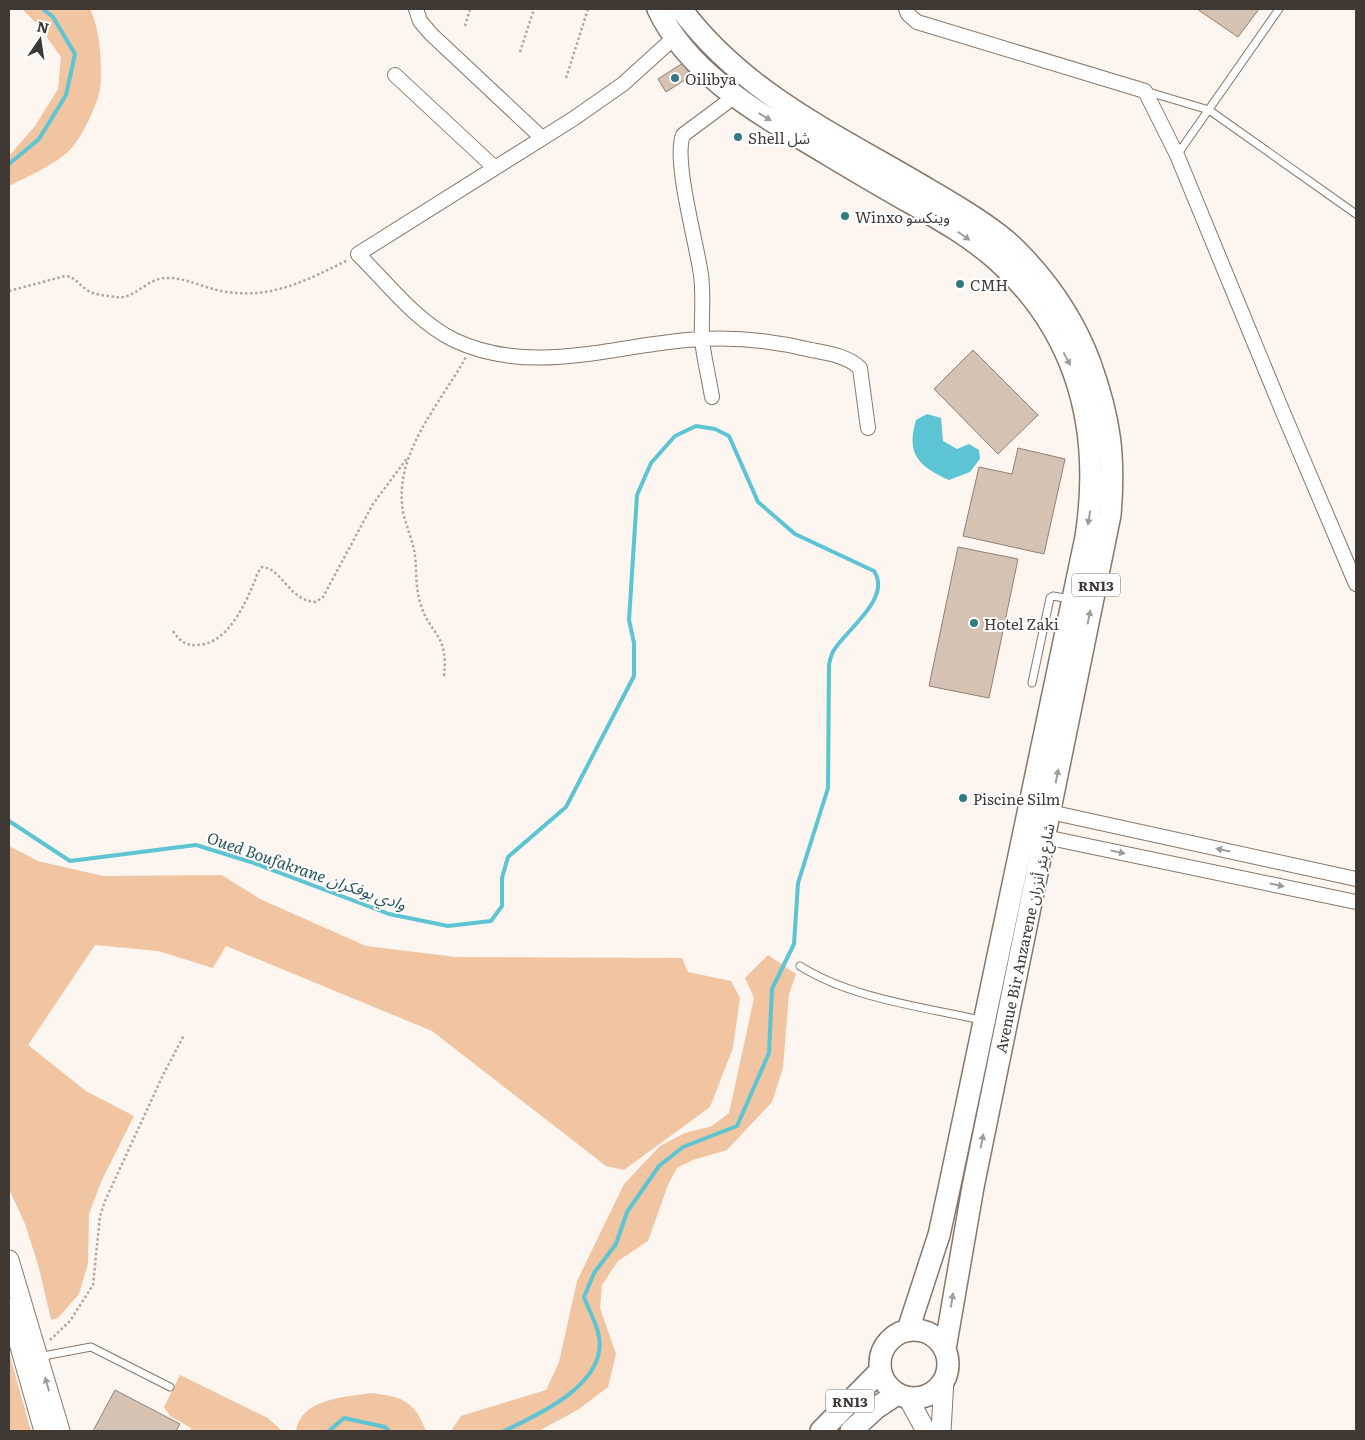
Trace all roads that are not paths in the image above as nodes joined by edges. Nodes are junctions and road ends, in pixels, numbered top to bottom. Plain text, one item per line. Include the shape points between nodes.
1 (416, 9) edge
2 (658, 9) edge
3 (681, 9) edge
4 (906, 9) edge
5 (1279, 9) edge
6 (676, 36) junction
7 (395, 75) dead end
8 (1145, 91) junction
9 (734, 98) junction
10 (1209, 110) junction
11 (542, 138) junction
12 (1177, 155) junction
13 (495, 168) junction
14 (1356, 214) edge
15 (702, 339) junction
16 (712, 397) dead end
17 (868, 428) dead end
18 (1356, 584) edge
19 (1073, 599) junction
20 (1032, 683) dead end
21 (1030, 807) junction
22 (1050, 812) junction
23 (1034, 834) junction
24 (1356, 879) edge
25 (1353, 902) edge
26 (800, 966) dead end
27 (984, 1021) junction
28 (9, 1260) edge
29 (9, 1308) edge
30 (908, 1330) junction
31 (945, 1349) junction
32 (37, 1353) junction
33 (880, 1371) junction
34 (944, 1380) junction
35 (170, 1387) dead end
36 (903, 1396) junction
37 (44, 1431) edge
38 (60, 1431) edge
39 (821, 1431) edge
40 (851, 1431) edge
41 (926, 1431) edge
42 (941, 1431) edge

1 - 11 street via 420,21 431,34
2 - 6 main road, Avenue Bir Anzarene شارع بئر أنزران / RN13
22 -> 3 main road, Avenue Bir Anzarene شارع بئر أنزران / RN13 via 1110,515 1113,452 1110,432 1097,382 1084,349 1055,295 1015,248 957,207 784,105 751,82 699,33
4 - 8 street via 917,22
5 - 10 lane
6 - 9 main road, Avenue Bir Anzarene شارع بئر أنزران / RN13
6 - 11 street via 622,84
7 - 13 street
8 - 10 lane
8 - 12 street
9 - 15 street via 681,139 680,154 701,275
9 -> 19 main road, Avenue Bir Anzarene شارع بئر أنزران / RN13 via 975,243 1004,268 1045,318 1072,368 1082,398 1092,456 1090,507
10 - 12 lane
10 - 14 lane
11 - 13 street
12 - 18 street
13 - 15 street via 358,254 419,315 453,339 502,355 570,357
15 - 16 street
15 - 17 street via 782,343 854,362 862,375
19 - 20 lane via 1051,597
19 - 21 main road, Avenue Bir Anzarene شارع بئر أنزران / RN13
21 - 22 main road
21 - 23 main road, Avenue Bir Anzarene شارع بئر أنزران / RN13
22 - 23 main road, Avenue Bir Anzarene شارع بئر أنزران / RN13
24 -> 22 street
23 -> 25 street
23 - 27 main road, Avenue Bir Anzarene شارع بئر أنزران / RN13
31 -> 23 main road, Avenue Bir Anzarene شارع بئر أنزران / RN13
24 - 25 street
26 - 27 lane via 848,988
27 - 30 main road, Avenue Bir Anzarene شارع بئر أنزران / RN13 via 939,1235
28 - 32 main road
29 - 37 main road
30 - 31 main road via 933,1335
30 - 33 main road, RN13 via 899,1332 885,1344
31 - 34 main road, RN13 via 948,1364
32 - 35 lane via 92,1347
38 -> 32 main road
33 - 36 main road, RN13 via 886,1385
33 - 39 main road, RN13
34 - 36 main road, RN13 via 929,1395
34 - 42 main road
36 - 40 main road, RN13 via 876,1408
36 - 41 main road

